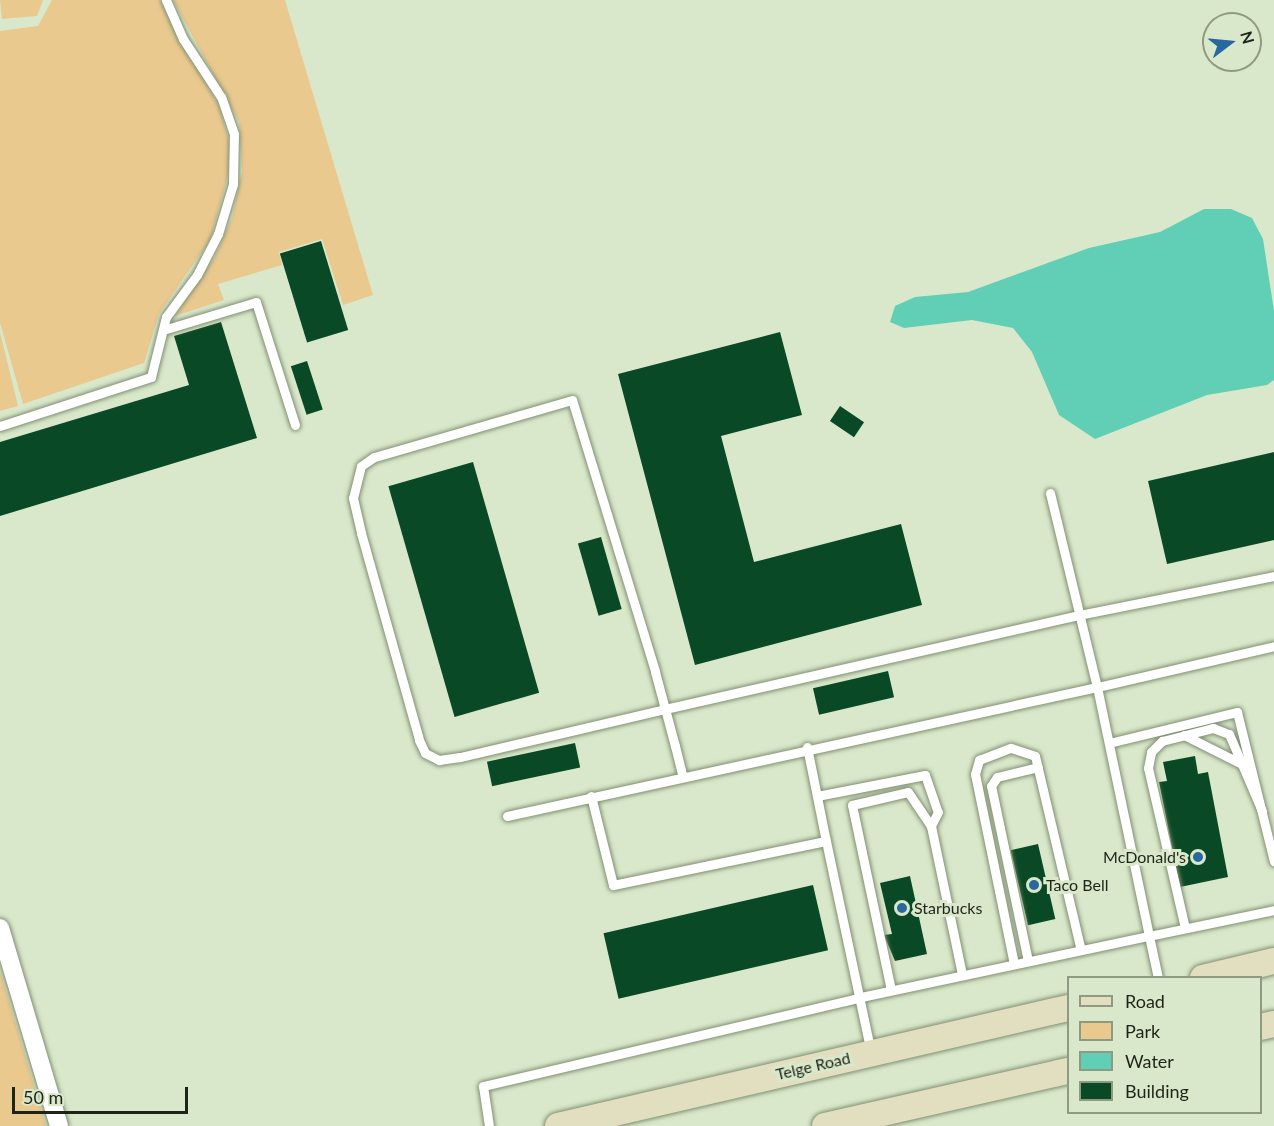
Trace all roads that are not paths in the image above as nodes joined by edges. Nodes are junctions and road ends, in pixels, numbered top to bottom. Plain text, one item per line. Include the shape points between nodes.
1 (166, 0) edge
2 (163, 330) junction
3 (295, 425) dead end
4 (0, 426) edge
5 (1050, 493) dead end
6 (1274, 576) edge
7 (1079, 615) junction
8 (1274, 646) edge
9 (1097, 687) junction
10 (665, 709) junction
11 (1184, 735) junction
12 (1109, 743) junction
13 (807, 747) junction
14 (1240, 763) junction
15 (1038, 767) junction
16 (682, 774) junction
17 (591, 796) junction
18 (817, 796) junction
19 (1262, 811) junction
20 (507, 816) dead end
21 (931, 826) junction
22 (826, 842) junction
23 (1274, 862) edge
24 (1274, 910) edge
25 (0, 928) edge
26 (1185, 928) junction
27 (1149, 936) junction
28 (1081, 950) junction
29 (1028, 961) junction
30 (1274, 961) edge
31 (1014, 964) junction
32 (962, 975) junction
33 (1158, 976) edge
34 (1211, 976) edge
35 (891, 990) junction
36 (861, 997) junction
37 (1067, 1008) edge
38 (872, 1052) junction
39 (1067, 1071) edge
40 (59, 1126) edge
41 (489, 1126) edge
42 (558, 1126) edge
43 (825, 1126) edge

1 - 2 lane via 183,39 221,97 235,146 233,184 218,234
2 - 3 lane via 256,302
2 - 4 lane via 150,377
5 - 7 lane
6 - 7 lane
7 - 9 lane
7 - 10 lane
8 - 9 lane
9 - 12 lane
9 - 13 lane
10 - 10 lane via 572,400 374,457 361,466 353,498 425,753 439,760 459,757
10 - 16 lane
11 - 14 lane
11 - 14 lane via 1213,728 1228,734
11 - 26 lane via 1162,741 1151,752 1148,768
12 - 19 lane via 1238,712
12 - 27 lane
13 - 16 lane
13 - 18 lane
14 - 19 lane
15 - 28 lane
15 - 29 lane via 997,777 991,786
15 - 31 lane via 1035,756 1011,748 980,760 975,774
16 - 17 lane
17 - 20 lane
17 - 22 lane via 613,885
18 - 21 lane via 925,775 939,813
18 - 22 lane
19 - 23 lane
21 - 32 lane
21 - 35 lane via 908,792 852,805
22 - 36 lane
24 - 26 lane
25 - 40 street
26 - 27 lane
27 - 28 lane
27 - 33 lane
28 - 29 lane
29 - 31 lane
30 - 34 main road
31 - 32 lane
32 - 35 lane
35 - 36 lane
36 - 38 lane
36 - 41 lane via 483,1086
37 - 38 main road, Telge Road
38 - 42 main road, Telge Road
39 - 43 main road

